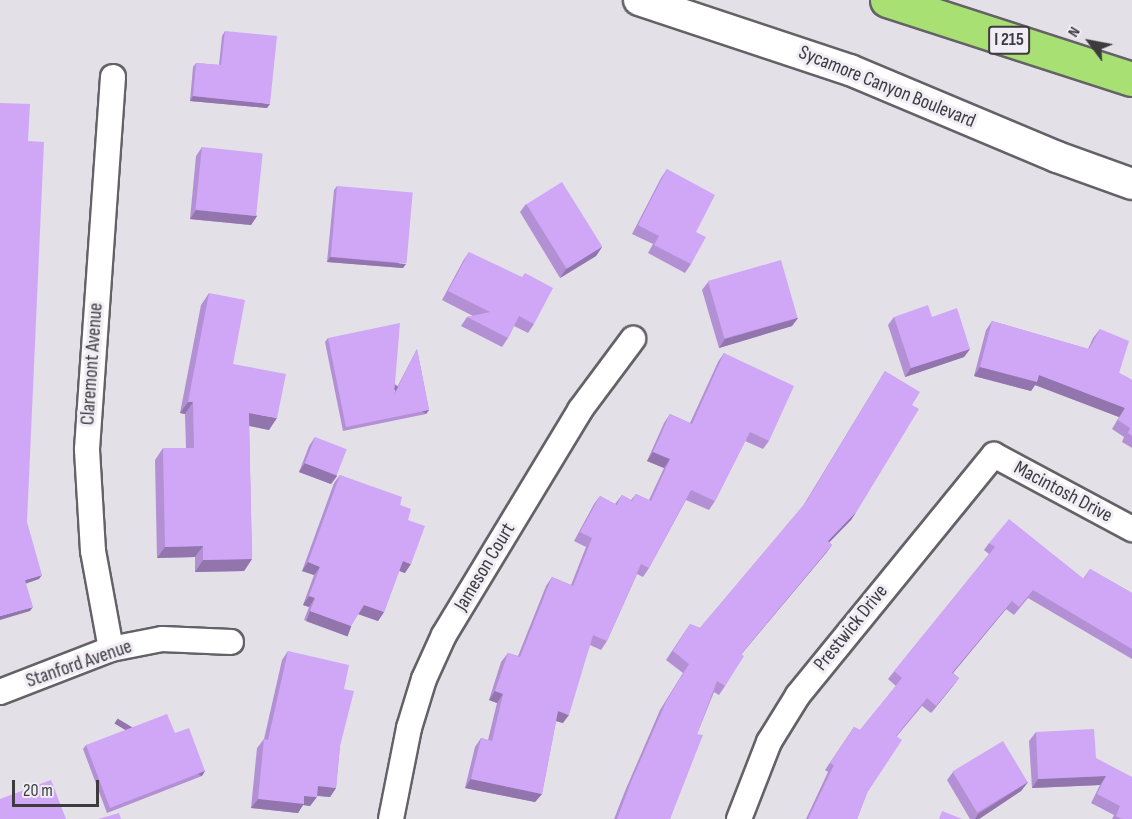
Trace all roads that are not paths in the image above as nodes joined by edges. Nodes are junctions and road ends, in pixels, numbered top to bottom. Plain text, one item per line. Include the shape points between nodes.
1 (639, 0) edge
2 (887, 0) edge
3 (113, 77) dead end
4 (1132, 79) edge
5 (1132, 184) edge
6 (633, 339) dead end
7 (994, 455) joint
8 (1132, 529) edge
9 (231, 642) dead end
10 (111, 649) junction
11 (0, 692) edge
12 (391, 819) edge
13 (739, 819) edge

1 - 5 street, Sycamore Canyon Boulevard via 850,69 1057,157
2 - 4 highway, I 215
3 - 10 street, Claremont Avenue via 87,449 93,551
6 - 12 street, Jameson Court via 580,410 444,635 408,728
7 - 8 street, Macintosh Drive
7 - 13 street, Prestwick Drive via 798,695 769,742
9 - 10 street, Stanford Avenue via 162,639
10 - 11 street, Stanford Avenue

